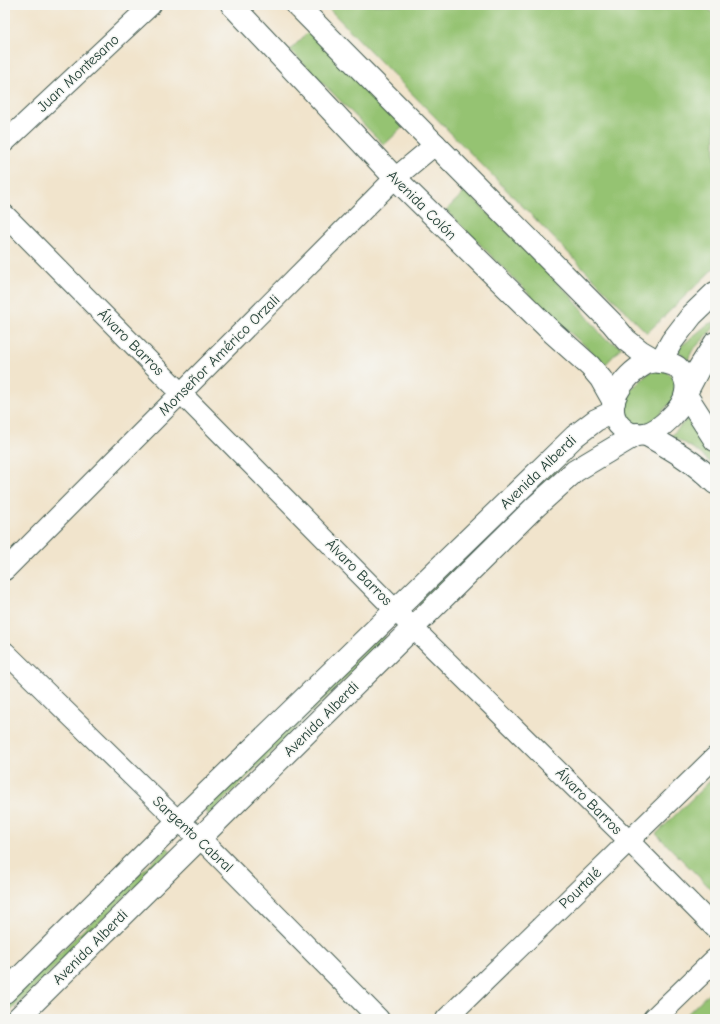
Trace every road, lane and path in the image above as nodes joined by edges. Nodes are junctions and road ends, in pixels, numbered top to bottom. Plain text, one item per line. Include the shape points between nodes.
1 (151, 5) edge
2 (297, 5) edge
3 (234, 6) edge
4 (5, 142) edge
5 (436, 144) junction
6 (395, 178) junction
7 (5, 215) edge
8 (715, 293) edge
9 (715, 342) edge
10 (658, 361) junction
11 (181, 392) junction
12 (686, 394) junction
13 (613, 407) junction
14 (641, 434) junction
15 (715, 440) edge
16 (715, 483) edge
17 (5, 570) edge
18 (395, 610) junction
19 (413, 628) junction
20 (5, 652) edge
21 (715, 757) edge
22 (178, 821) junction
23 (200, 838) junction
24 (628, 840) junction
25 (715, 928) edge
26 (715, 960) edge
27 (5, 992) edge
28 (17, 1019) edge
29 (379, 1019) edge
30 (446, 1019) edge
31 (654, 1019) edge

1 - 4 street, Juan Montesano
2 - 5 main road
3 - 6 main road, Avenida Colón
5 - 6 street, Monseñor Américo Orzali
5 - 10 main road via 626,340
6 - 11 street, Monseñor Américo Orzali
6 - 13 main road, Avenida Colón via 590,366 601,379
7 - 11 street, Álvaro Barros
8 - 10 main road via 692,315
9 - 12 main road
10 - 12 main road via 677,367 686,384
10 - 13 main road via 646,364 626,379 618,390
11 - 17 street, Monseñor Américo Orzali
11 - 18 street, Álvaro Barros
12 - 14 main road via 673,415 655,430
12 - 15 main road
13 - 14 main road via 619,425 624,430
13 - 18 main road, Avenida Alberdi via 575,436
14 - 16 main road via 683,456
14 - 19 main road, Avenida Alberdi via 575,471
18 - 19 street, Álvaro Barros
18 - 22 main road, Avenida Alberdi
19 - 23 main road, Avenida Alberdi
19 - 24 street, Álvaro Barros
20 - 22 street, Sargento Cabral
21 - 24 street, Pourtalé
22 - 23 street, Sargento Cabral
22 - 27 main road, Avenida Alberdi
23 - 28 main road, Avenida Alberdi
23 - 29 street, Sargento Cabral
24 - 25 street, Álvaro Barros
24 - 30 street, Pourtalé
26 - 31 main road

